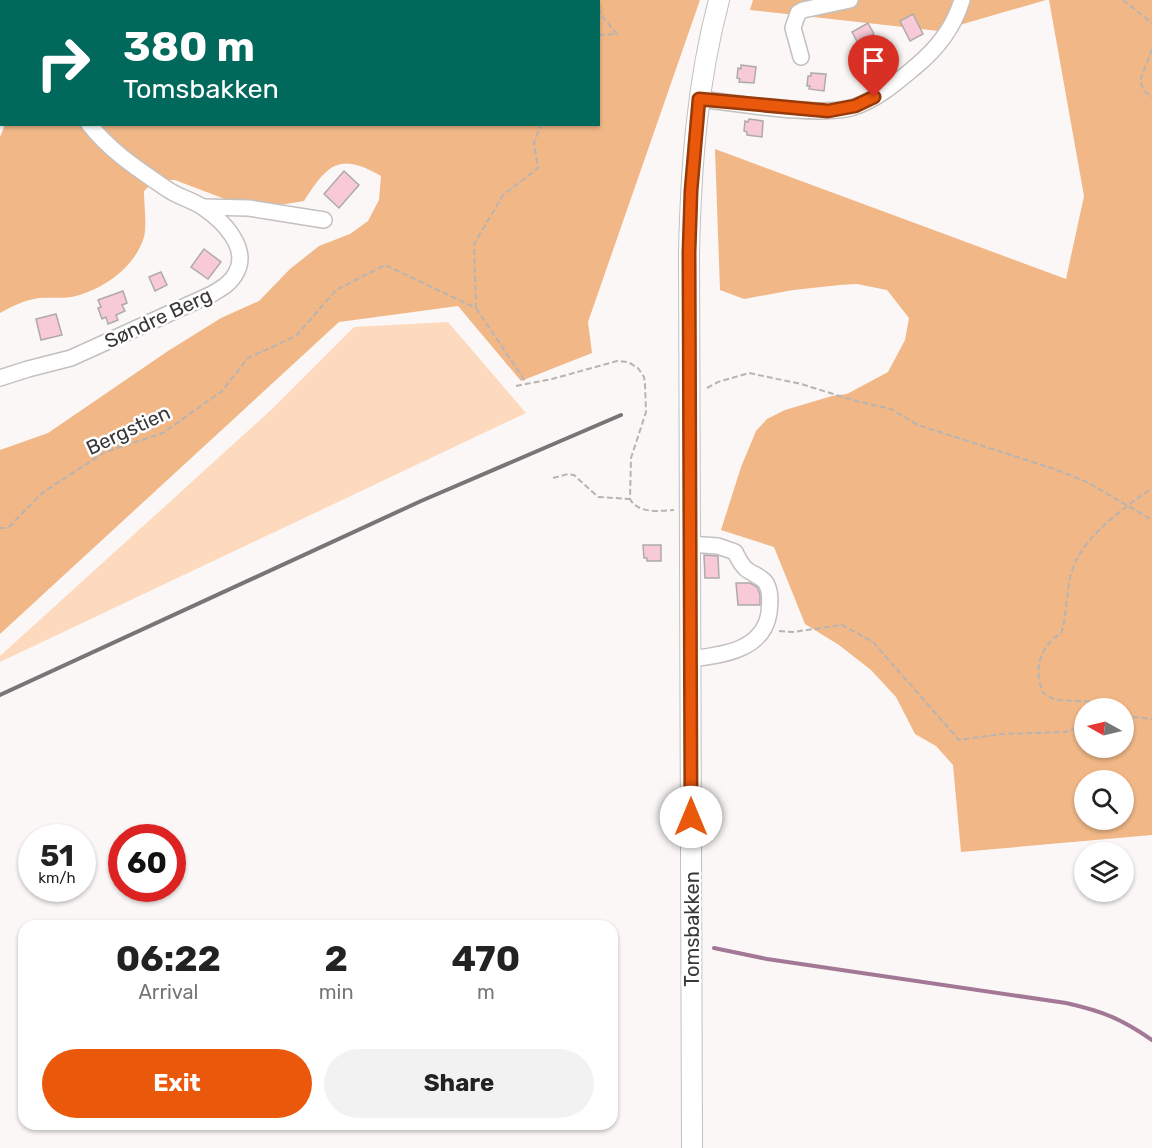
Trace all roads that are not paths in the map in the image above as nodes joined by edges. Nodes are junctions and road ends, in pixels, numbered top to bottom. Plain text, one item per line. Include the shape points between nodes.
1 (719, 0) edge
2 (850, 0) edge
3 (962, 0) edge
4 (801, 57) dead end
5 (699, 99) junction
6 (91, 126) edge
7 (203, 207) junction
8 (324, 220) dead end
9 (0, 378) edge
10 (689, 544) junction
11 (690, 659) junction
12 (692, 1148) edge

1 - 5 main road, Tomsbakken
2 - 4 street via 798,13 794,28
3 - 5 street via 957,15 929,55 886,91 855,106 828,111
5 - 10 main road, Tomsbakken via 691,191
6 - 7 street, Søndre Berg via 105,145 170,191
7 - 8 street via 249,208
7 - 9 street, Søndre Berg via 227,227 236,241 238,271 229,283 213,294 71,358
10 - 11 main road, Tomsbakken
10 - 11 street via 735,552 746,569 765,581 770,596 764,629 758,638 731,652
11 - 12 main road, Tomsbakken

